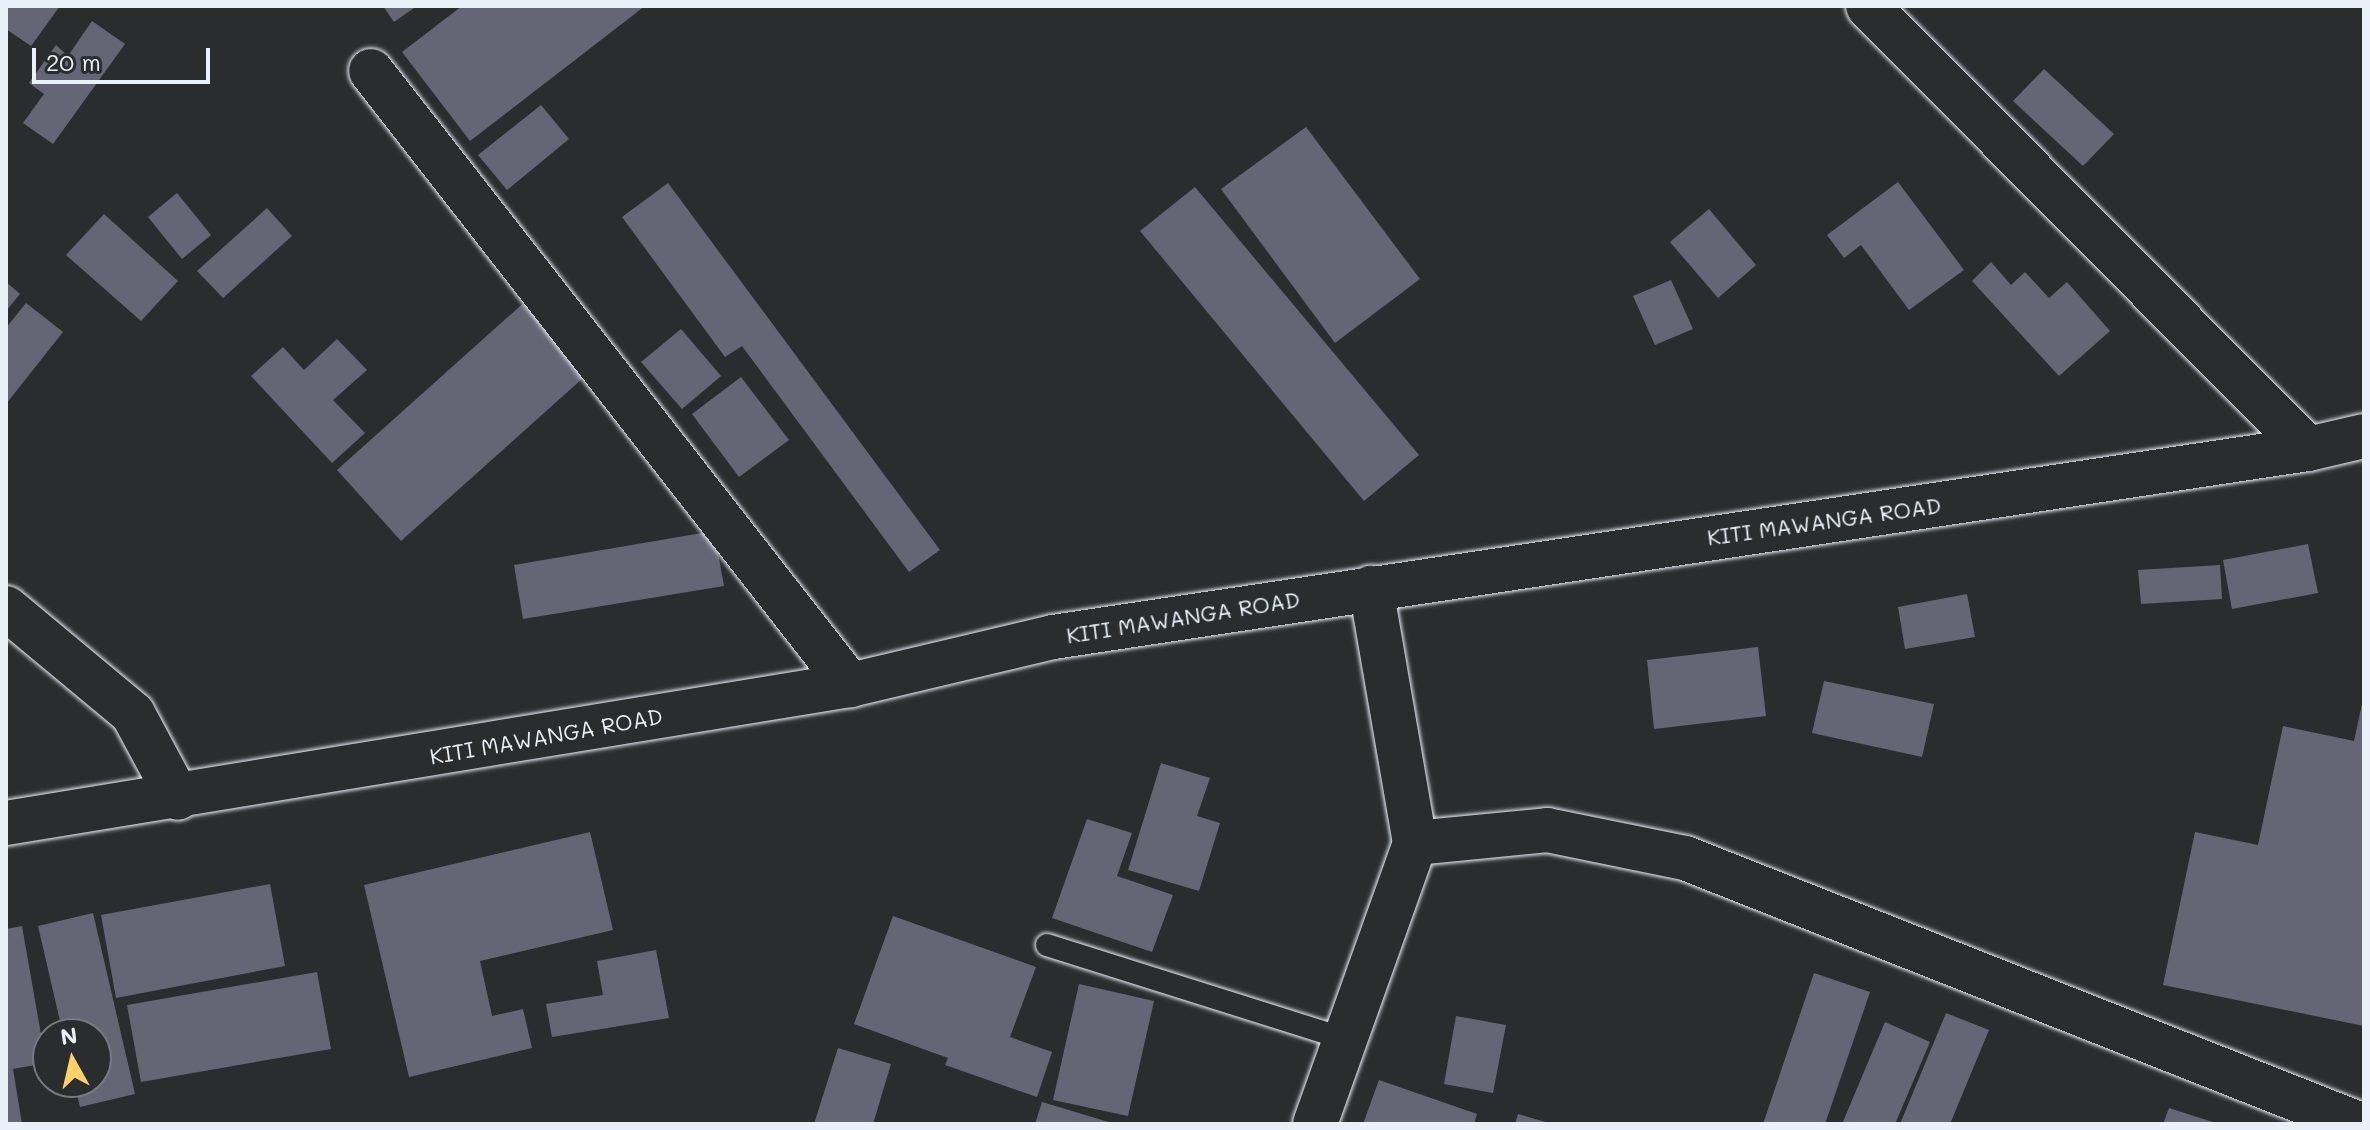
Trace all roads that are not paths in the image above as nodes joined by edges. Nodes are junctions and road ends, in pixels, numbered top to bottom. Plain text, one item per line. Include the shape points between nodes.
1 (1868, 6) edge
2 (371, 71) dead end
3 (2364, 436) edge
4 (2308, 449) junction
5 (1371, 588) junction
6 (6, 608) edge
7 (850, 685) junction
8 (178, 798) junction
9 (6, 823) edge
10 (1415, 843) junction
11 (1047, 945) dead end
12 (1345, 1039) junction
13 (1315, 1124) edge
14 (2359, 1124) edge

1 - 4 street
2 - 7 street
3 - 4 street, KITI MAWANGA ROAD
4 - 5 street, KITI MAWANGA ROAD
5 - 7 street, KITI MAWANGA ROAD via 1053,637
5 - 10 street
6 - 8 street via 133,714
7 - 8 street, KITI MAWANGA ROAD
8 - 9 street, KITI MAWANGA ROAD
10 - 12 street
10 - 14 street via 1547,830 1685,858
11 - 12 lane
12 - 13 street

